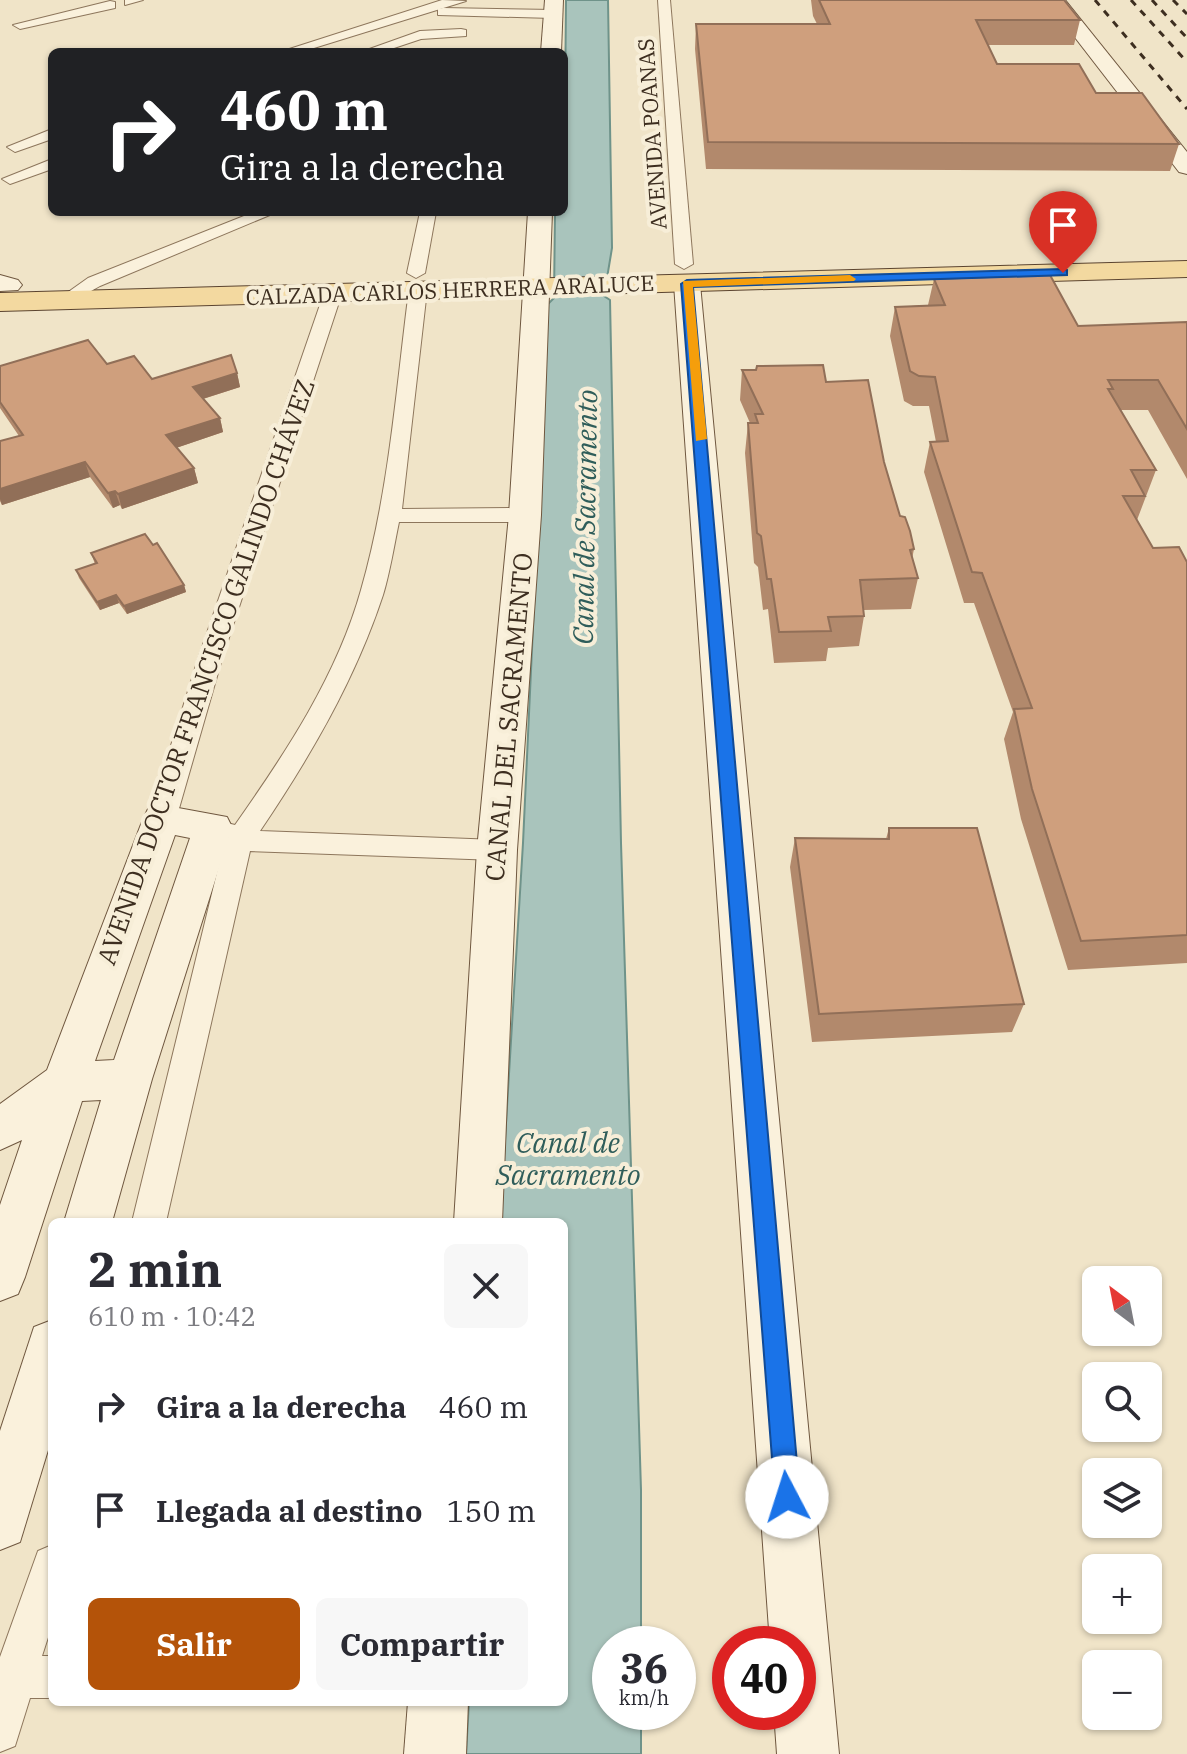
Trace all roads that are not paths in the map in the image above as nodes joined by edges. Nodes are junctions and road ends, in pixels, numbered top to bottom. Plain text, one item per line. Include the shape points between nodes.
1 (664, 0) edge
2 (1055, 0) edge
3 (1075, 0) edge
4 (110, 5) dead end
5 (462, 5) edge
6 (73, 7) edge
7 (554, 7) edge
8 (20, 25) dead end
9 (433, 33) junction
10 (461, 33) junction
11 (307, 48) edge
12 (382, 48) edge
13 (428, 48) edge
14 (459, 48) edge
15 (551, 48) edge
16 (1153, 110) junction
17 (48, 136) edge
18 (1187, 138) edge
19 (34, 141) junction
20 (15, 147) dead end
21 (48, 148) edge
22 (48, 165) edge
23 (1187, 167) edge
24 (10, 179) dead end
25 (259, 216) edge
26 (427, 216) edge
27 (540, 216) edge
28 (1187, 253) edge
29 (1187, 269) edge
30 (777, 272) junction
31 (685, 274) junction
32 (539, 277) junction
33 (417, 281) junction
34 (94, 282) junction
35 (2, 289) edge
36 (333, 293) junction
37 (66, 300) junction
38 (525, 515) junction
39 (390, 516) junction
40 (162, 819) junction
41 (226, 834) junction
42 (497, 850) junction
43 (130, 1079) junction
44 (65, 1082) junction
45 (0, 1130) edge
46 (89, 1218) edge
47 (150, 1218) edge
48 (478, 1218) edge
49 (0, 1277) edge
50 (48, 1359) edge
51 (0, 1522) edge
52 (48, 1589) edge
53 (33, 1677) edge
54 (438, 1706) edge
55 (0, 1731) edge
56 (435, 1754) edge
57 (808, 1754) edge

1 - 31 street, AVENIDA POANAS
2 - 16 street
3 - 16 street
4 - 6 street
5 - 7 street
5 - 9 street via 443,12
5 - 10 street
5 - 11 street via 435,5
6 - 8 street
7 - 15 street
9 - 10 street
9 - 12 street
9 - 13 street
10 - 14 street
16 - 18 street
16 - 23 street
17 - 19 street
19 - 20 street
19 - 21 street
22 - 24 street
25 - 34 street
26 - 33 street
27 - 32 street, CANAL DEL SACRAMENTO
28 - 30 main road, CALZADA CARLOS HERRERA ARALUCE
29 - 30 main road, CALZADA CARLOS HERRERA ARALUCE
30 - 31 main road, CALZADA CARLOS HERRERA ARALUCE
31 - 32 main road, CALZADA CARLOS HERRERA ARALUCE
31 - 57 street
32 - 33 main road, CALZADA CARLOS HERRERA ARALUCE
32 - 38 street, CANAL DEL SACRAMENTO
33 - 34 main road, CALZADA CARLOS HERRERA ARALUCE
33 - 36 main road, CALZADA CARLOS HERRERA ARALUCE
33 - 39 street
34 - 35 main road, CALZADA CARLOS HERRERA ARALUCE
34 - 37 street
35 - 37 main road, CALZADA CARLOS HERRERA ARALUCE
36 - 37 main road, CALZADA CARLOS HERRERA ARALUCE
36 - 40 street, AVENIDA DOCTOR FRANCISCO GALINDO CHÁVEZ
38 - 39 street
38 - 42 street, CANAL DEL SACRAMENTO
39 - 41 street via 372,593 344,664 295,759
40 - 41 street
40 - 44 street, AVENIDA DOCTOR FRANCISCO GALINDO CHÁVEZ
41 - 42 street
41 - 43 street
41 - 47 street
42 - 48 street, CANAL DEL SACRAMENTO
43 - 44 street
43 - 46 street
44 - 45 street
44 - 49 street, AVENIDA DOCTOR FRANCISCO GALINDO CHÁVEZ
50 - 51 street
52 - 53 street
53 - 55 street
54 - 56 street

